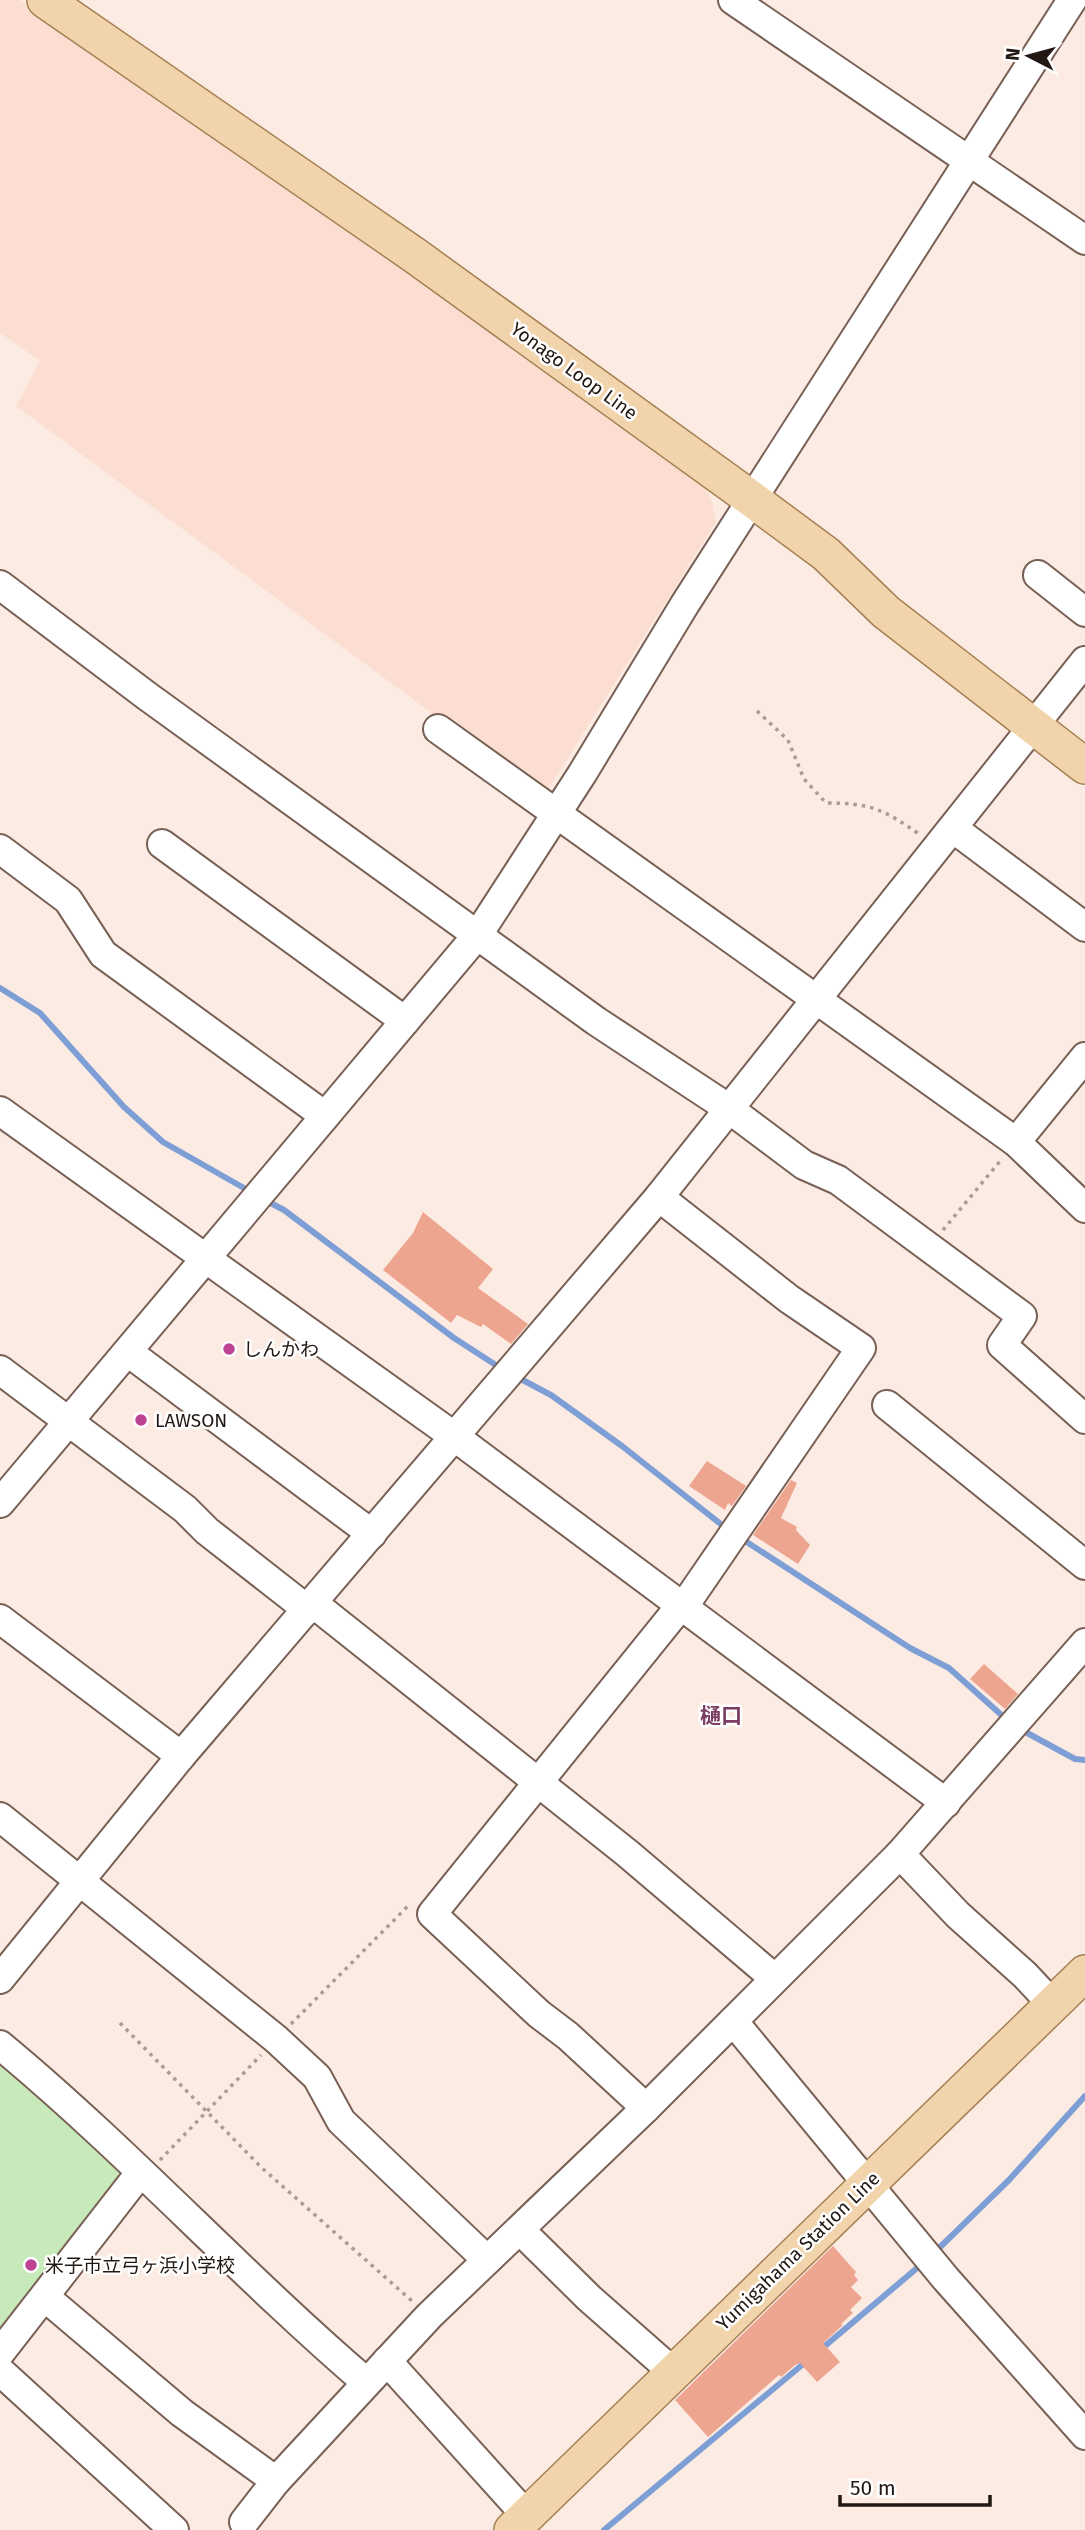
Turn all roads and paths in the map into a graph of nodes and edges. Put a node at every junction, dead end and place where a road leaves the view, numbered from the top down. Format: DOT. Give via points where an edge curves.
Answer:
graph roads {
  1 [pos="45,0"];
  2 [pos="733,0"];
  3 [pos="1072,0"];
  4 [pos="968,162"];
  5 [pos="1085,240"];
  6 [pos="753,500"];
  7 [pos="1038,575"];
  8 [pos="0,585"];
  9 [pos="1085,612"];
  10 [pos="1085,661"];
  11 [pos="757,711"];
  12 [pos="1033,726"];
  13 [pos="438,729"];
  14 [pos="1085,766"];
  15 [pos="556,814"];
  16 [pos="946,838"];
  17 [pos="162,844"];
  18 [pos="0,849"];
  19 [pos="1085,928"];
  20 [pos="479,933"];
  21 [pos="817,997"];
  22 [pos="405,1021"];
  23 [pos="1085,1057"];
  24 [pos="728,1108"];
  25 [pos="0,1111"];
  26 [pos="326,1116"];
  27 [pos="1016,1142"];
  28 [pos="659,1196"];
  29 [pos="1085,1208"];
  30 [pos="928,1247"];
  31 [pos="205,1260"];
  32 [pos="128,1352"];
  33 [pos="0,1370"];
  34 [pos="887,1405"];
  35 [pos="1085,1419"];
  36 [pos="69,1421"];
  37 [pos="455,1437"];
  38 [pos="6,1486"];
  39 [pos="372,1534"];
  40 [pos="1085,1565"];
  41 [pos="683,1605"];
  42 [pos="311,1607"];
  43 [pos="0,1619"];
  44 [pos="1085,1643"];
  45 [pos="181,1756"];
  46 [pos="538,1782"];
  47 [pos="946,1803"];
  48 [pos="0,1817"];
  49 [pos="900,1854"];
  50 [pos="82,1880"];
  51 [pos="1085,1973"];
  52 [pos="774,1978"];
  53 [pos="0,1979"];
  54 [pos="1053,2005"];
  55 [pos="733,2021"];
  56 [pos="120,2023"];
  57 [pos="0,2045"];
  58 [pos="646,2108"];
  59 [pos="140,2173"];
  60 [pos="867,2183"];
  61 [pos="520,2230"];
  62 [pos="487,2259"];
  63 [pos="45,2297"];
  64 [pos="429,2316"];
  65 [pos="0,2353"];
  66 [pos="387,2361"];
  67 [pos="0,2371"];
  68 [pos="673,2372"];
  69 [pos="366,2382"];
  70 [pos="1085,2435"];
  71 [pos="276,2481"];
  72 [pos="244,2522"];
  73 [pos="519,2522"];
  74 [pos="174,2530"];
  1 -- 6 [label="main road, Yonago Loop Line" via="417,257"];
  2 -- 4 [label="street"];
  3 -- 4 [label="street"];
  4 -- 5 [label="street"];
  4 -- 6 [label="street"];
  6 -- 12 [label="main road, Yonago Loop Line" via="826,554 886,612"];
  6 -- 15 [label="street"];
  7 -- 9 [label="street"];
  8 -- 20 [label="street"];
  10 -- 12 [label="street"];
  11 -- 16 [label="path" via="788,740 804,779 826,803 862,803"];
  12 -- 14 [label="main road, Yonago Loop Line"];
  12 -- 16 [label="street"];
  13 -- 15 [label="street"];
  15 -- 20 [label="street"];
  15 -- 21 [label="street"];
  16 -- 19 [label="street"];
  16 -- 21 [label="street"];
  17 -- 22 [label="street"];
  18 -- 26 [label="street" via="68,900 103,954"];
  20 -- 22 [label="street"];
  20 -- 24 [label="street" via="596,1021"];
  21 -- 24 [label="street"];
  21 -- 27 [label="street"];
  22 -- 26 [label="street"];
  23 -- 27 [label="street"];
  24 -- 28 [label="street"];
  24 -- 30 [label="street" via="804,1166 838,1180"];
  25 -- 31 [label="street"];
  26 -- 31 [label="street"];
  27 -- 29 [label="street"];
  27 -- 30 [label="path"];
  28 -- 37 [label="street"];
  28 -- 41 [label="street" via="789,1299 862,1348"];
  30 -- 35 [label="street" via="1022,1316 1002,1345"];
  31 -- 32 [label="street"];
  31 -- 37 [label="street"];
  32 -- 36 [label="street"];
  32 -- 39 [label="street"];
  33 -- 36 [label="street"];
  34 -- 40 [label="street"];
  36 -- 38 [label="street"];
  36 -- 42 [label="street"];
  37 -- 39 [label="street"];
  37 -- 41 [label="street"];
  39 -- 42 [label="street"];
  41 -- 46 [label="street"];
  41 -- 47 [label="street"];
  42 -- 45 [label="street"];
  42 -- 46 [label="street"];
  43 -- 45 [label="street"];
  44 -- 47 [label="street"];
  45 -- 50 [label="street"];
  46 -- 52 [label="street"];
  46 -- 58 [label="street" via="432,1914"];
  47 -- 49 [label="street"];
  48 -- 50 [label="street"];
  49 -- 52 [label="street"];
  49 -- 54 [label="street"];
  50 -- 53 [label="street"];
  50 -- 62 [label="street" via="317,2077 341,2120"];
  51 -- 54 [label="main road, Yumigahama Station Line"];
  52 -- 55 [label="street"];
  54 -- 60 [label="main road, Yumigahama Station Line"];
  55 -- 58 [label="street"];
  55 -- 60 [label="street"];
  56 -- 64 [label="path" via="262,2168"];
  57 -- 59 [label="street" via="59,2094"];
  58 -- 61 [label="street"];
  59 -- 63 [label="street"];
  59 -- 69 [label="street" via="284,2311"];
  60 -- 68 [label="main road, Yumigahama Station Line"];
  60 -- 70 [label="street"];
  61 -- 62 [label="street"];
  61 -- 68 [label="street"];
  62 -- 64 [label="street"];
  63 -- 65 [label="street"];
  63 -- 71 [label="street" via="182,2413"];
  64 -- 66 [label="street"];
  66 -- 69 [label="street"];
  66 -- 73 [label="street"];
  67 -- 74 [label="street"];
  68 -- 73 [label="main road, Yumigahama Station Line"];
  69 -- 71 [label="street"];
  71 -- 72 [label="street"];
}
